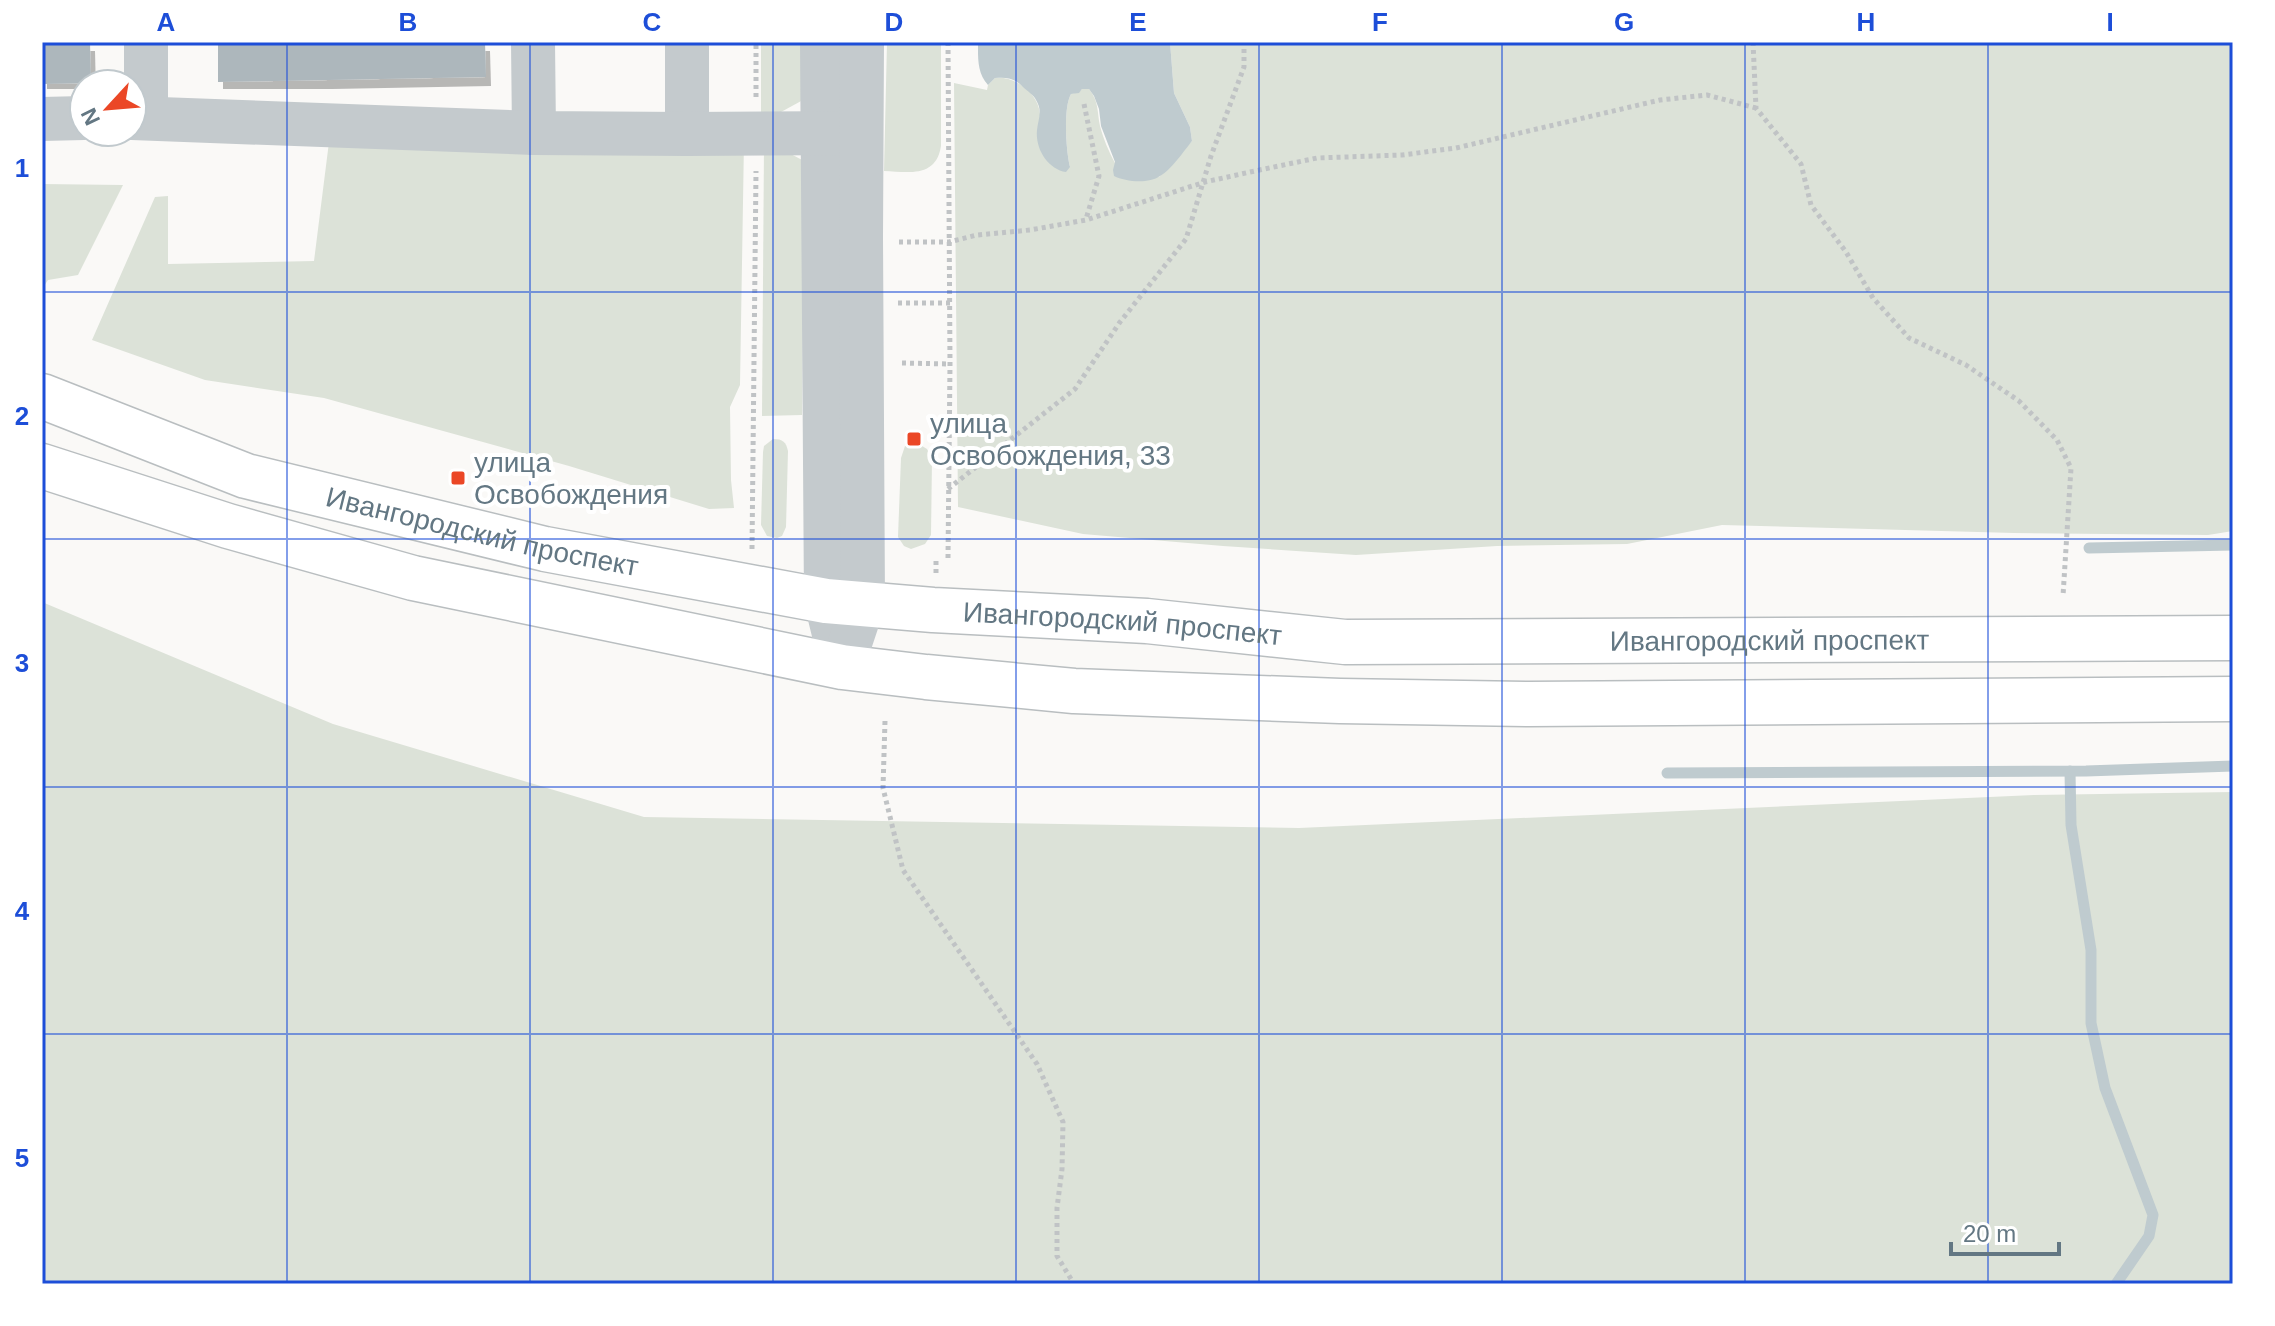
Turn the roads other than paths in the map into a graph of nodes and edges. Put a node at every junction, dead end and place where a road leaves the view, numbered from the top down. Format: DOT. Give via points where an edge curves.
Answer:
graph roads {
  1 [pos="146,42"];
  2 [pos="533,42"];
  3 [pos="687,42"];
  4 [pos="822,42"];
  5 [pos="862,42"];
  6 [pos="144,68"];
  7 [pos="68,118"];
  8 [pos="148,118"];
  9 [pos="42,119"];
  10 [pos="534,133"];
  11 [pos="842,133"];
  12 [pos="687,134"];
  13 [pos="42,396"];
  14 [pos="42,466"];
  15 [pos="844,602"];
  16 [pos="2233,638"];
  17 [pos="842,667"];
  18 [pos="2233,699"];
  1 -- 6 [label="street"];
  2 -- 10 [label="street"];
  3 -- 12 [label="street"];
  4 -- 11 [label="street"];
  5 -- 11 [label="street"];
  7 -- 9 [label="street"];
  8 -- 10 [label="street"];
  10 -- 12 [label="street"];
  11 -- 12 [label="street"];
  11 -- 15 [label="street"];
  13 -- 15 [label="highway, Ивангородский проспект" via="246,476 545,549"];
  14 -- 17 [label="highway, Ивангородский проспект" via="413,578"];
  15 -- 16 [label="highway, Ивангородский проспект" via="1147,621 1345,642"];
  15 -- 17 [label="street"];
  17 -- 18 [label="highway, Ивангородский проспект" via="1074,691 1340,701"];
}
